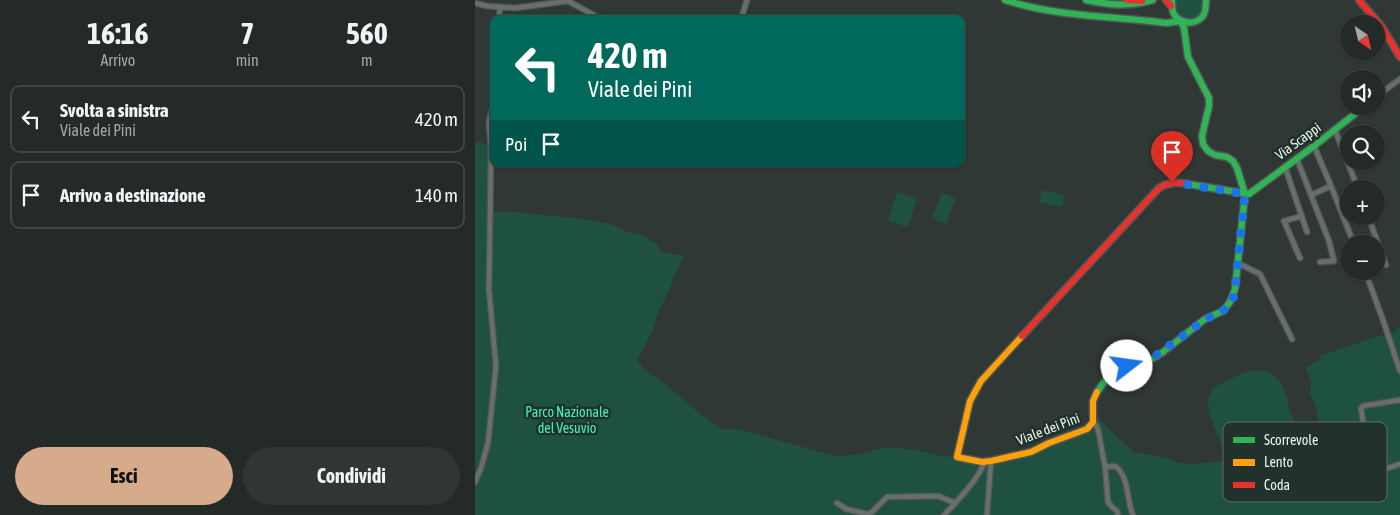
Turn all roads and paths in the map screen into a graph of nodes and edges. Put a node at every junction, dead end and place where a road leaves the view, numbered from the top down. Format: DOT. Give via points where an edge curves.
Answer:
graph roads {
  1 [pos="487,0"];
  2 [pos="747,0"];
  3 [pos="1005,0"];
  4 [pos="1086,0"];
  5 [pos="1127,0"];
  6 [pos="1152,0"];
  7 [pos="1166,0"];
  8 [pos="1359,0"];
  9 [pos="1208,1"];
  10 [pos="475,4"];
  11 [pos="487,6"];
  12 [pos="1172,6"];
  13 [pos="500,7"];
  14 [pos="499,15"];
  15 [pos="594,15"];
  16 [pos="742,15"];
  17 [pos="1181,21"];
  18 [pos="1162,22"];
  19 [pos="1194,22"];
  20 [pos="1185,32"];
  21 [pos="1400,58"];
  22 [pos="1400,79"];
  23 [pos="1385,90"];
  24 [pos="1354,115"];
  25 [pos="490,118"];
  26 [pos="1335,130"];
  27 [pos="490,135"];
  28 [pos="1314,146"];
  29 [pos="1297,159"];
  30 [pos="490,166"];
  31 [pos="1285,167"];
  32 [pos="1354,180"];
  33 [pos="1331,186"];
  34 [pos="1245,194"];
  35 [pos="1311,195"];
  36 [pos="1301,216"];
  37 [pos="1371,225"];
  38 [pos="1307,232"];
  39 [pos="1350,235"];
  40 [pos="1300,258"];
  41 [pos="1320,262"];
  42 [pos="1238,263"];
  43 [pos="1386,265"];
  44 [pos="1368,280"];
  45 [pos="1293,339"];
  46 [pos="1400,371"];
  47 [pos="1400,400"];
  48 [pos="1363,422"];
  49 [pos="1093,423"];
  50 [pos="988,462"];
  51 [pos="1400,464"];
  52 [pos="1105,467"];
  53 [pos="1387,468"];
  54 [pos="475,482"];
  55 [pos="837,503"];
  56 [pos="955,503"];
  57 [pos="946,514"];
  58 [pos="987,515"];
  59 [pos="1118,515"];
  60 [pos="1133,515"];
  1 -- 11 [label="street"];
  2 -- 16 [label="street"];
  3 -- 18 [label="main road" via="1036,10"];
  4 -- 6 [label="main road" via="1125,6 1137,6"];
  5 -- 6 [label="main road"];
  7 -- 12 [label="main road"];
  8 -- 21 [label="main road" via="1378,21"];
  9 -- 19 [label="main road" via="1204,16"];
  10 -- 11 [label="street"];
  11 -- 13 [label="street"];
  12 -- 17 [label="main road"];
  12 -- 18 [label="street" via="1171,16"];
  13 -- 14 [label="street"];
  13 -- 15 [label="street" via="568,1"];
  17 -- 18 [label="main road"];
  17 -- 19 [label="main road"];
  17 -- 20 [label="main road"];
  19 -- 20 [label="street"];
  20 -- 34 [label="main road" via="1188,57 1209,98 1203,144 1215,155 1233,161"];
  22 -- 23 [label="street"];
  24 -- 26 [label="main road, Via Scappi"];
  25 -- 27 [label="street"];
  26 -- 28 [label="main road, Via Scappi"];
  26 -- 32 [label="street"];
  28 -- 29 [label="main road, Via Scappi"];
  28 -- 33 [label="street"];
  29 -- 31 [label="main road, Via Scappi"];
  29 -- 35 [label="street"];
  30 -- 54 [label="street" via="489,290 496,366 488,443"];
  31 -- 34 [label="main road, Via Scappi"];
  31 -- 36 [label="street"];
  33 -- 35 [label="street"];
  33 -- 39 [label="street"];
  34 -- 42 [label="main road, Viale dei Pini"];
  34 -- 50 [label="main road, Viale dei Pini" via="1178,182 1159,188 975,390 957,456"];
  35 -- 41 [label="street" via="1334,261"];
  36 -- 38 [label="street"];
  36 -- 40 [label="street" via="1284,221"];
  37 -- 43 [label="street"];
  42 -- 45 [label="street" via="1260,274"];
  42 -- 49 [label="main road, Viale dei Pini" via="1233,300 1226,309 1206,319 1148,361 1114,373 1093,399"];
  44 -- 46 [label="street"];
  47 -- 48 [label="street" via="1363,406"];
  49 -- 50 [label="main road, Viale dei Pini" via="1087,429 1031,452"];
  49 -- 52 [label="street" via="1099,429"];
  50 -- 56 [label="street"];
  50 -- 58 [label="street"];
  51 -- 53 [label="street"];
  52 -- 59 [label="street" via="1108,502"];
  52 -- 60 [label="street" via="1115,466 1120,470"];
  55 -- 56 [label="street" via="865,514 872,512 887,497 938,496"];
  56 -- 57 [label="street"];
}
